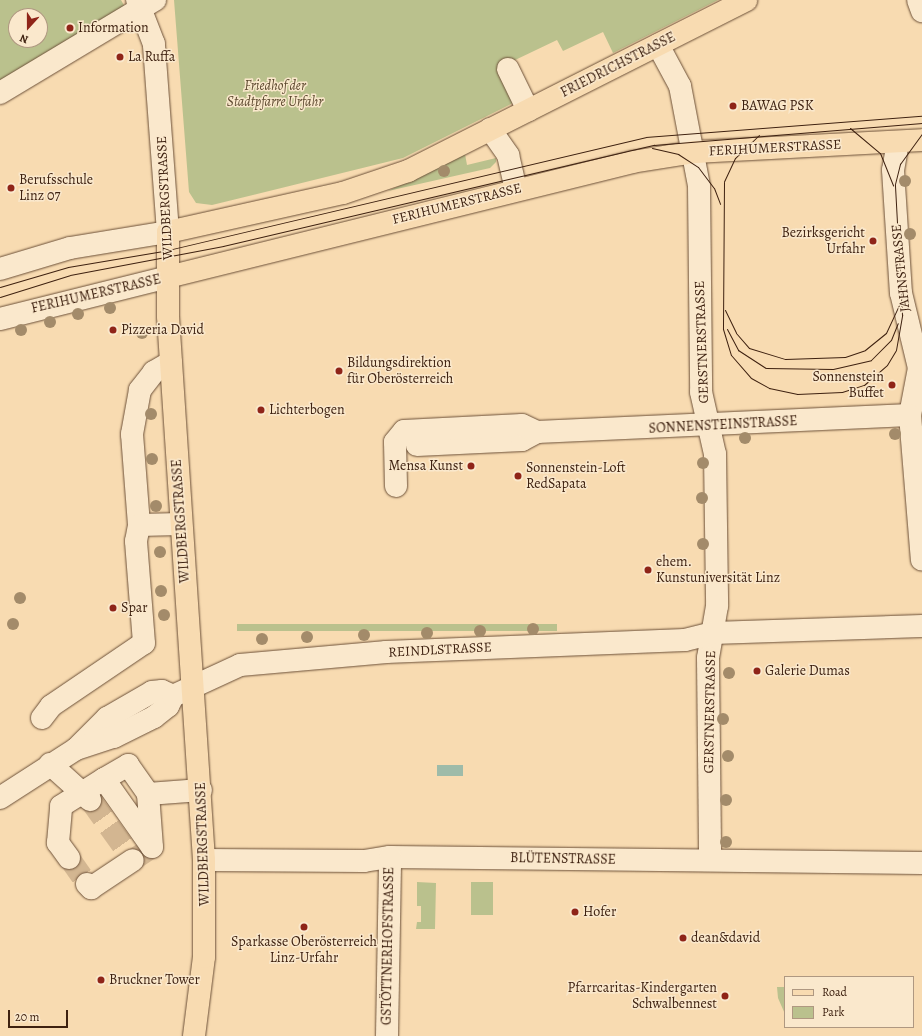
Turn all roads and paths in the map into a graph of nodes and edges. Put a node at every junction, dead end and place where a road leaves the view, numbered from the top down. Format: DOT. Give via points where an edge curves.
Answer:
graph roads {
  1 [pos="746,0"];
  2 [pos="918,0"];
  3 [pos="145,3"];
  4 [pos="922,12"];
  5 [pos="658,45"];
  6 [pos="508,69"];
  7 [pos="0,93"];
  8 [pos="528,110"];
  9 [pos="490,130"];
  10 [pos="922,140"];
  11 [pos="898,142"];
  12 [pos="695,152"];
  13 [pos="516,189"];
  14 [pos="168,232"];
  15 [pos="0,269"];
  16 [pos="168,277"];
  17 [pos="0,319"];
  18 [pos="171,362"];
  19 [pos="910,415"];
  20 [pos="709,426"];
  21 [pos="537,432"];
  22 [pos="417,444"];
  23 [pos="396,486"];
  24 [pos="181,524"];
  25 [pos="139,525"];
  26 [pos="922,560"];
  27 [pos="922,626"];
  28 [pos="713,632"];
  29 [pos="194,685"];
  30 [pos="42,718"];
  31 [pos="50,764"];
  32 [pos="104,779"];
  33 [pos="201,790"];
  34 [pos="148,794"];
  35 [pos="86,796"];
  36 [pos="0,798"];
  37 [pos="64,850"];
  38 [pos="390,857"];
  39 [pos="133,860"];
  40 [pos="204,860"];
  41 [pos="710,860"];
  42 [pos="922,863"];
  43 [pos="89,886"];
  44 [pos="194,1036"];
  45 [pos="387,1036"];
  1 -- 5 [label="main road, FRIEDRICHSTRASSE"];
  2 -- 4 [label="street"];
  3 -- 7 [label="street"];
  3 -- 14 [label="street, WILDBERGSTRASSE" via="154,44"];
  5 -- 8 [label="main road, FRIEDRICHSTRASSE"];
  5 -- 12 [label="street, GERSTNERSTRASSE" via="680,86"];
  6 -- 8 [label="street"];
  8 -- 9 [label="main road, FRIEDRICHSTRASSE"];
  9 -- 13 [label="street" via="508,155"];
  9 -- 14 [label="main road, FRIEDRICHSTRASSE" via="408,171 343,193"];
  10 -- 11 [label="main road, FERIHUMERSTRASSE"];
  11 -- 12 [label="main road, FERIHUMERSTRASSE"];
  11 -- 19 [label="street, JAHNSTRASSE" via="893,170 901,293 919,368"];
  12 -- 13 [label="main road, FERIHUMERSTRASSE" via="632,162"];
  12 -- 20 [label="street, GERSTNERSTRASSE" via="699,186 702,392"];
  13 -- 16 [label="main road, FERIHUMERSTRASSE"];
  14 -- 15 [label="street" via="70,248"];
  14 -- 16 [label="main road, WILDBERGSTRASSE"];
  16 -- 17 [label="street, FERIHUMERSTRASSE"];
  16 -- 18 [label="main road, WILDBERGSTRASSE"];
  18 -- 24 [label="main road, WILDBERGSTRASSE"];
  18 -- 25 [label="street" via="146,379 134,412 132,434"];
  19 -- 20 [label="street, SONNENSTEINSTRASSE"];
  19 -- 26 [label="street, JAHNSTRASSE"];
  20 -- 21 [label="street, SONNENSTEINSTRASSE"];
  20 -- 28 [label="street, GERSTNERSTRASSE" via="715,454 717,606"];
  21 -- 22 [label="street" via="522,440"];
  21 -- 23 [label="street" via="522,425 404,431 395,442"];
  24 -- 25 [label="street"];
  24 -- 29 [label="main road, WILDBERGSTRASSE"];
  25 -- 30 [label="street" via="136,541 144,643 50,706"];
  27 -- 28 [label="street, REINDLSTRASSE"];
  28 -- 29 [label="street, REINDLSTRASSE" via="685,640 267,661 240,665"];
  28 -- 41 [label="street, GERSTNERSTRASSE" via="708,658"];
  29 -- 31 [label="street, REINDLSTRASSE" via="173,696 161,714 114,737 76,749"];
  29 -- 33 [label="main road, WILDBERGSTRASSE"];
  31 -- 35 [label="street"];
  31 -- 36 [label="street, REINDLSTRASSE"];
  32 -- 34 [label="street" via="128,765"];
  32 -- 34 [label="street" via="152,847"];
  32 -- 35 [label="street"];
  33 -- 34 [label="street"];
  33 -- 40 [label="main road, WILDBERGSTRASSE"];
  35 -- 37 [label="street" via="61,806"];
  38 -- 40 [label="street, BLÜTENSTRASSE" via="364,860"];
  38 -- 41 [label="street, BLÜTENSTRASSE"];
  38 -- 45 [label="street, GSTÖTTNERHOFSTRASSE"];
  39 -- 43 [label="street"];
  40 -- 44 [label="main road, WILDBERGSTRASSE" via="204,957"];
  41 -- 42 [label="street, BLÜTENSTRASSE"];
}
